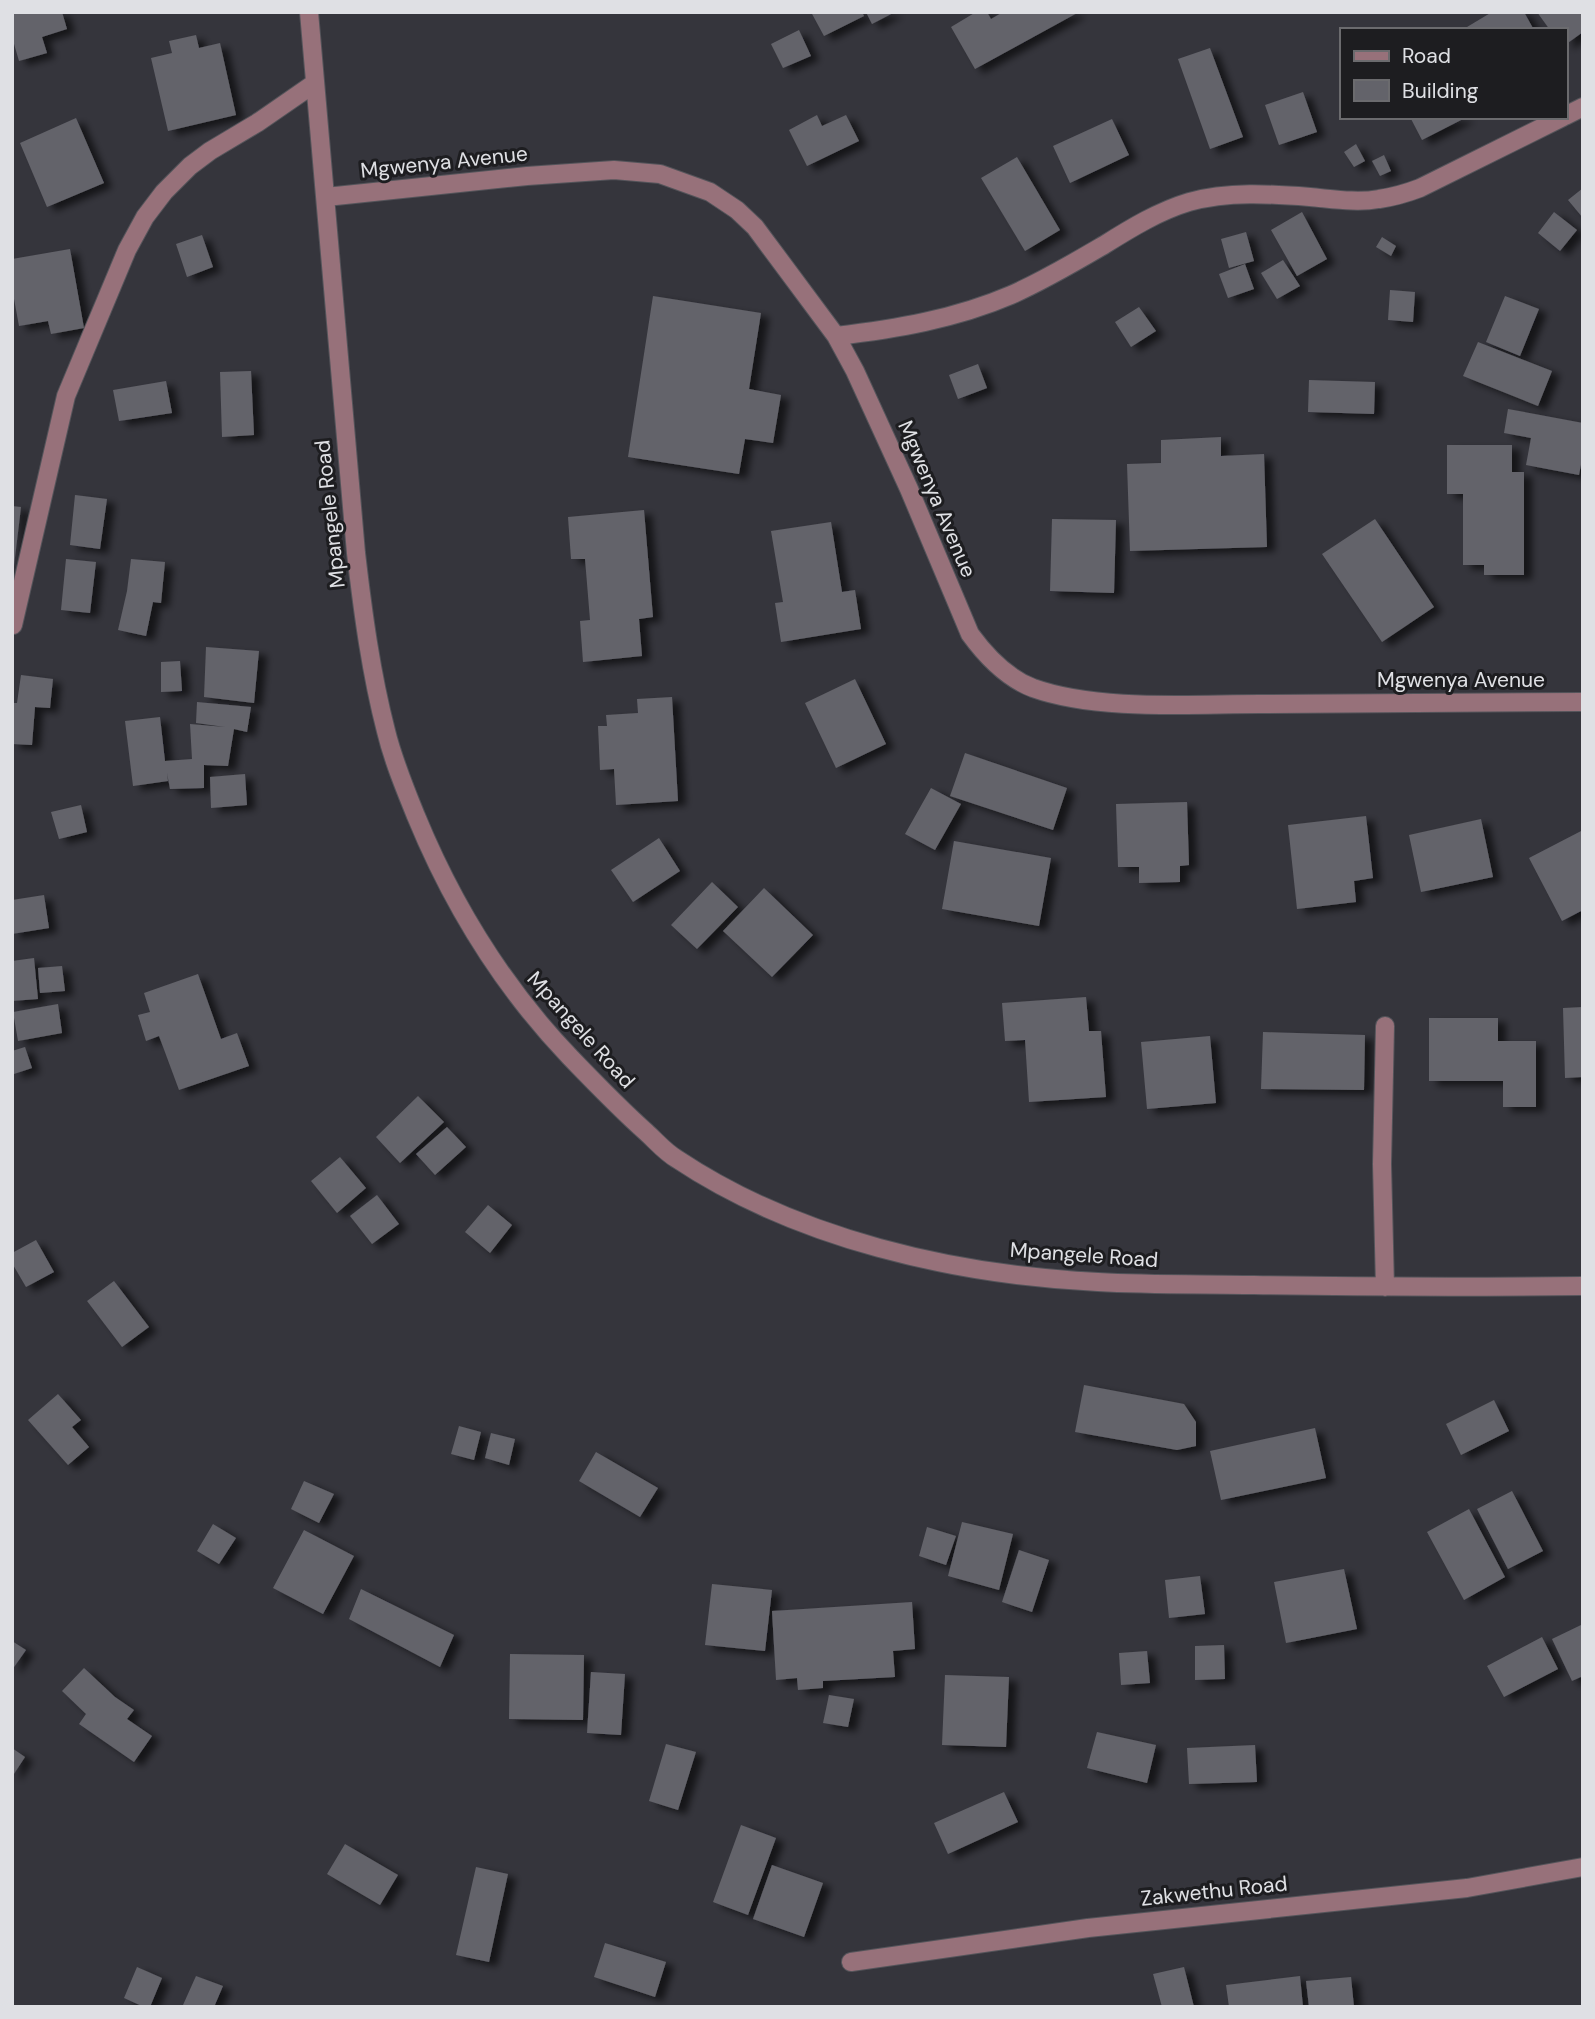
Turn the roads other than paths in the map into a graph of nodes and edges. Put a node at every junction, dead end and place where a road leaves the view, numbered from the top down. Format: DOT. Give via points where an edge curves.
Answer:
graph roads {
  1 [pos="310,12"];
  2 [pos="316,83"];
  3 [pos="1583,107"];
  4 [pos="1567,115"];
  5 [pos="1560,119"];
  6 [pos="326,197"];
  7 [pos="836,336"];
  8 [pos="13,625"];
  9 [pos="1583,702"];
  10 [pos="1385,1026"];
  11 [pos="1583,1286"];
  12 [pos="1385,1287"];
  13 [pos="1583,1867"];
  14 [pos="851,1962"];
  1 -- 2 [label="street, Mpangele Road"];
  2 -- 6 [label="street, Mpangele Road"];
  2 -- 8 [label="street" via="190,166 164,192 139,228 66,396"];
  3 -- 4 [label="street"];
  5 -- 7 [label="street" via="1402,194 1346,201 1221,195 1191,202 1139,224 1010,295 912,326"];
  6 -- 7 [label="street, Mgwenya Avenue" via="614,170 660,174 710,192 737,210 755,227"];
  6 -- 12 [label="street, Mpangele Road" via="356,553 365,629 387,735 432,854 480,944 519,999 588,1076 674,1157 746,1198 815,1226 926,1260 1097,1282"];
  7 -- 9 [label="street, Mgwenya Avenue" via="904,477 970,634 985,654 1031,687 1080,700 1168,704"];
  10 -- 12 [label="street"];
  11 -- 12 [label="street, Mpangele Road"];
  13 -- 14 [label="street, Zakwethu Road" via="1466,1888 1088,1928"];
}
